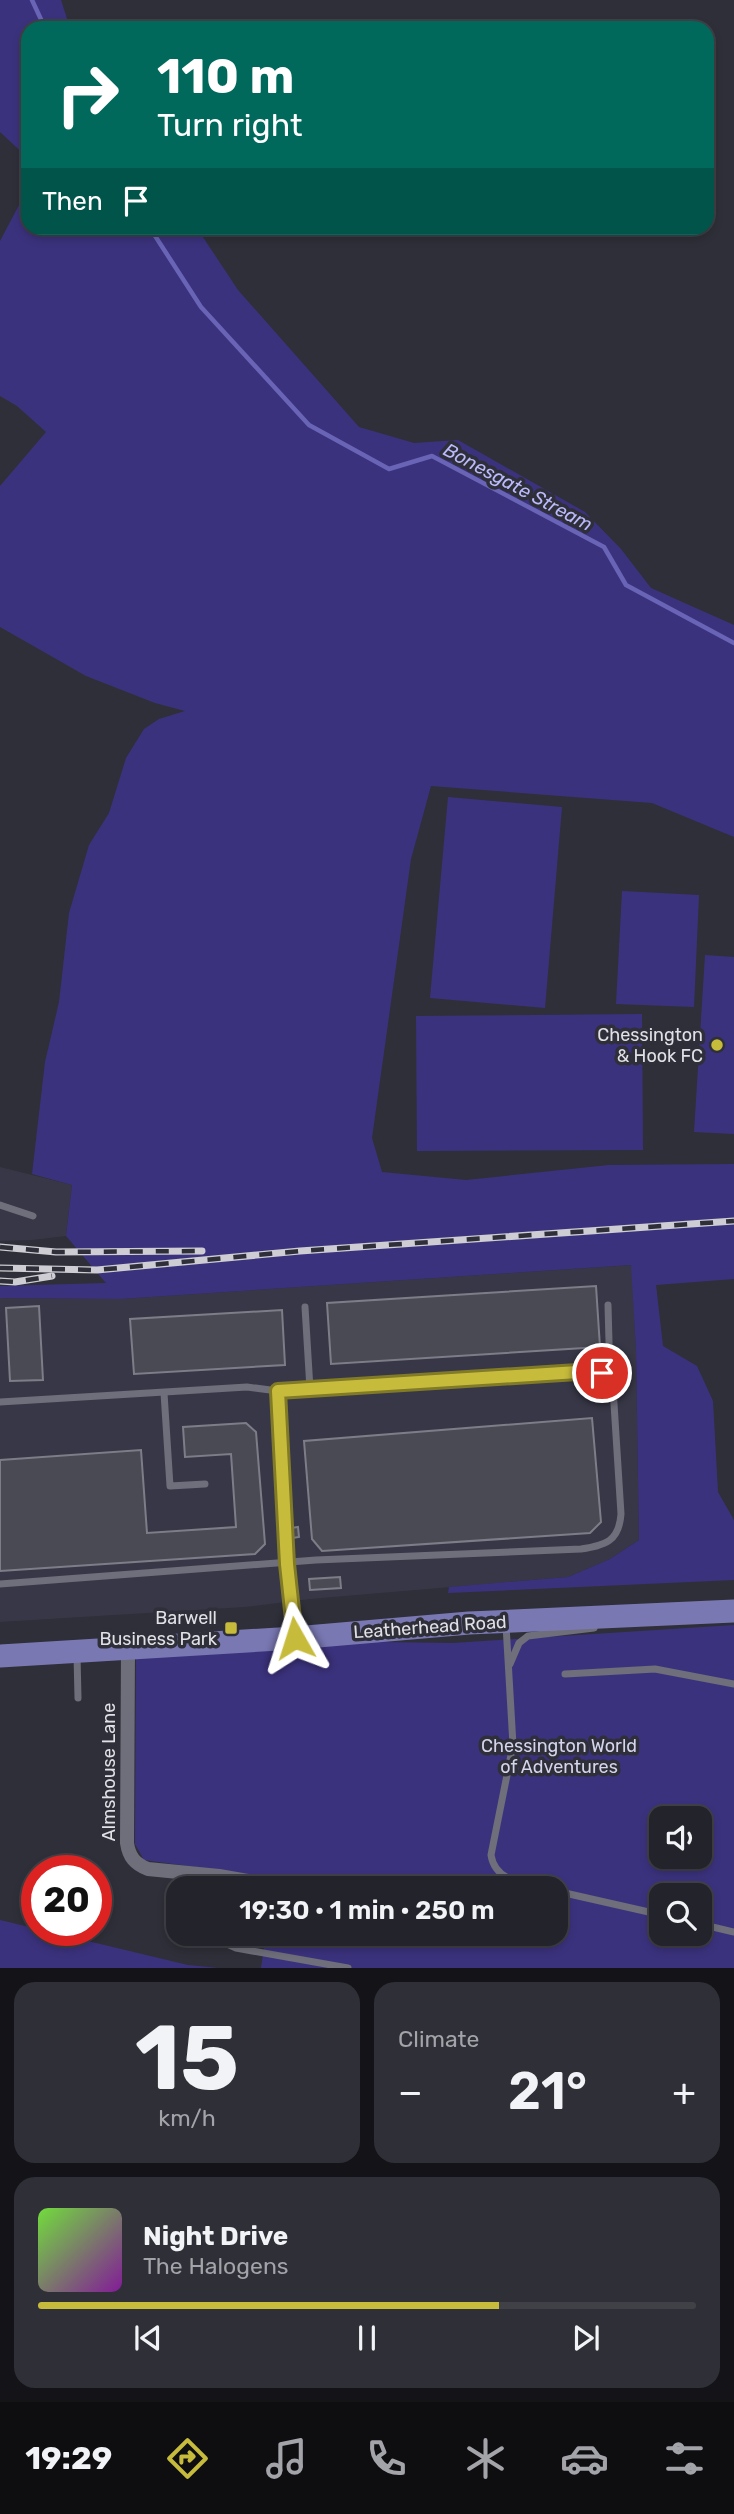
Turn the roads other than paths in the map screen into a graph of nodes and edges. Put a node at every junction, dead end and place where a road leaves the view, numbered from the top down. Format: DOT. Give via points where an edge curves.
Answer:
graph roads {
  1 [pos="0,1205"];
  2 [pos="33,1216"];
  3 [pos="608,1305"];
  4 [pos="305,1307"];
  5 [pos="610,1379"];
  6 [pos="310,1389"];
  7 [pos="278,1391"];
  8 [pos="164,1392"];
  9 [pos="0,1402"];
  10 [pos="205,1484"];
  11 [pos="287,1564"];
  12 [pos="0,1584"];
  13 [pos="734,1611"];
  14 [pos="655,1614"];
  15 [pos="506,1621"];
  16 [pos="611,1627"];
  17 [pos="599,1628"];
  18 [pos="295,1638"];
  19 [pos="128,1648"];
  20 [pos="77,1651"];
  21 [pos="0,1656"];
  22 [pos="508,1668"];
  23 [pos="565,1674"];
  24 [pos="734,1684"];
  25 [pos="78,1698"];
  26 [pos="186,1876"];
  27 [pos="508,1876"];
  28 [pos="568,1894"];
  29 [pos="589,1894"];
  30 [pos="571,1895"];
  31 [pos="649,1910"];
  32 [pos="712,1925"];
  33 [pos="734,1932"];
  34 [pos="232,1946"];
  35 [pos="348,1968"];
  1 -- 2 [label="lane"];
  3 -- 5 [label="lane"];
  4 -- 6 [label="lane"];
  5 -- 6 [label="lane" via="593,1371"];
  5 -- 11 [label="lane" via="621,1514 617,1534 608,1542 581,1549"];
  6 -- 7 [label="lane"];
  7 -- 8 [label="lane" via="247,1387"];
  7 -- 11 [label="lane"];
  8 -- 9 [label="lane"];
  8 -- 10 [label="lane" via="170,1486"];
  11 -- 12 [label="lane"];
  11 -- 18 [label="lane"];
  13 -- 14 [label="highway, Leatherhead Road"];
  14 -- 15 [label="highway, Leatherhead Road"];
  14 -- 16 [label="lane"];
  15 -- 18 [label="highway, Leatherhead Road"];
  15 -- 22 [label="lane"];
  17 -- 22 [label="lane" via="528,1636 519,1643"];
  18 -- 19 [label="highway, Leatherhead Road"];
  19 -- 20 [label="highway, Leatherhead Road"];
  19 -- 26 [label="street, Almshouse Lane" via="128,1851 138,1866"];
  20 -- 21 [label="highway, Leatherhead Road"];
  20 -- 25 [label="lane"];
  22 -- 27 [label="lane" via="513,1745 491,1855 498,1873"];
  23 -- 24 [label="lane" via="655,1669"];
  28 -- 30 [label="lane"];
  29 -- 30 [label="lane"];
  30 -- 31 [label="lane"];
  32 -- 33 [label="lane"];
  34 -- 35 [label="lane"];
}
